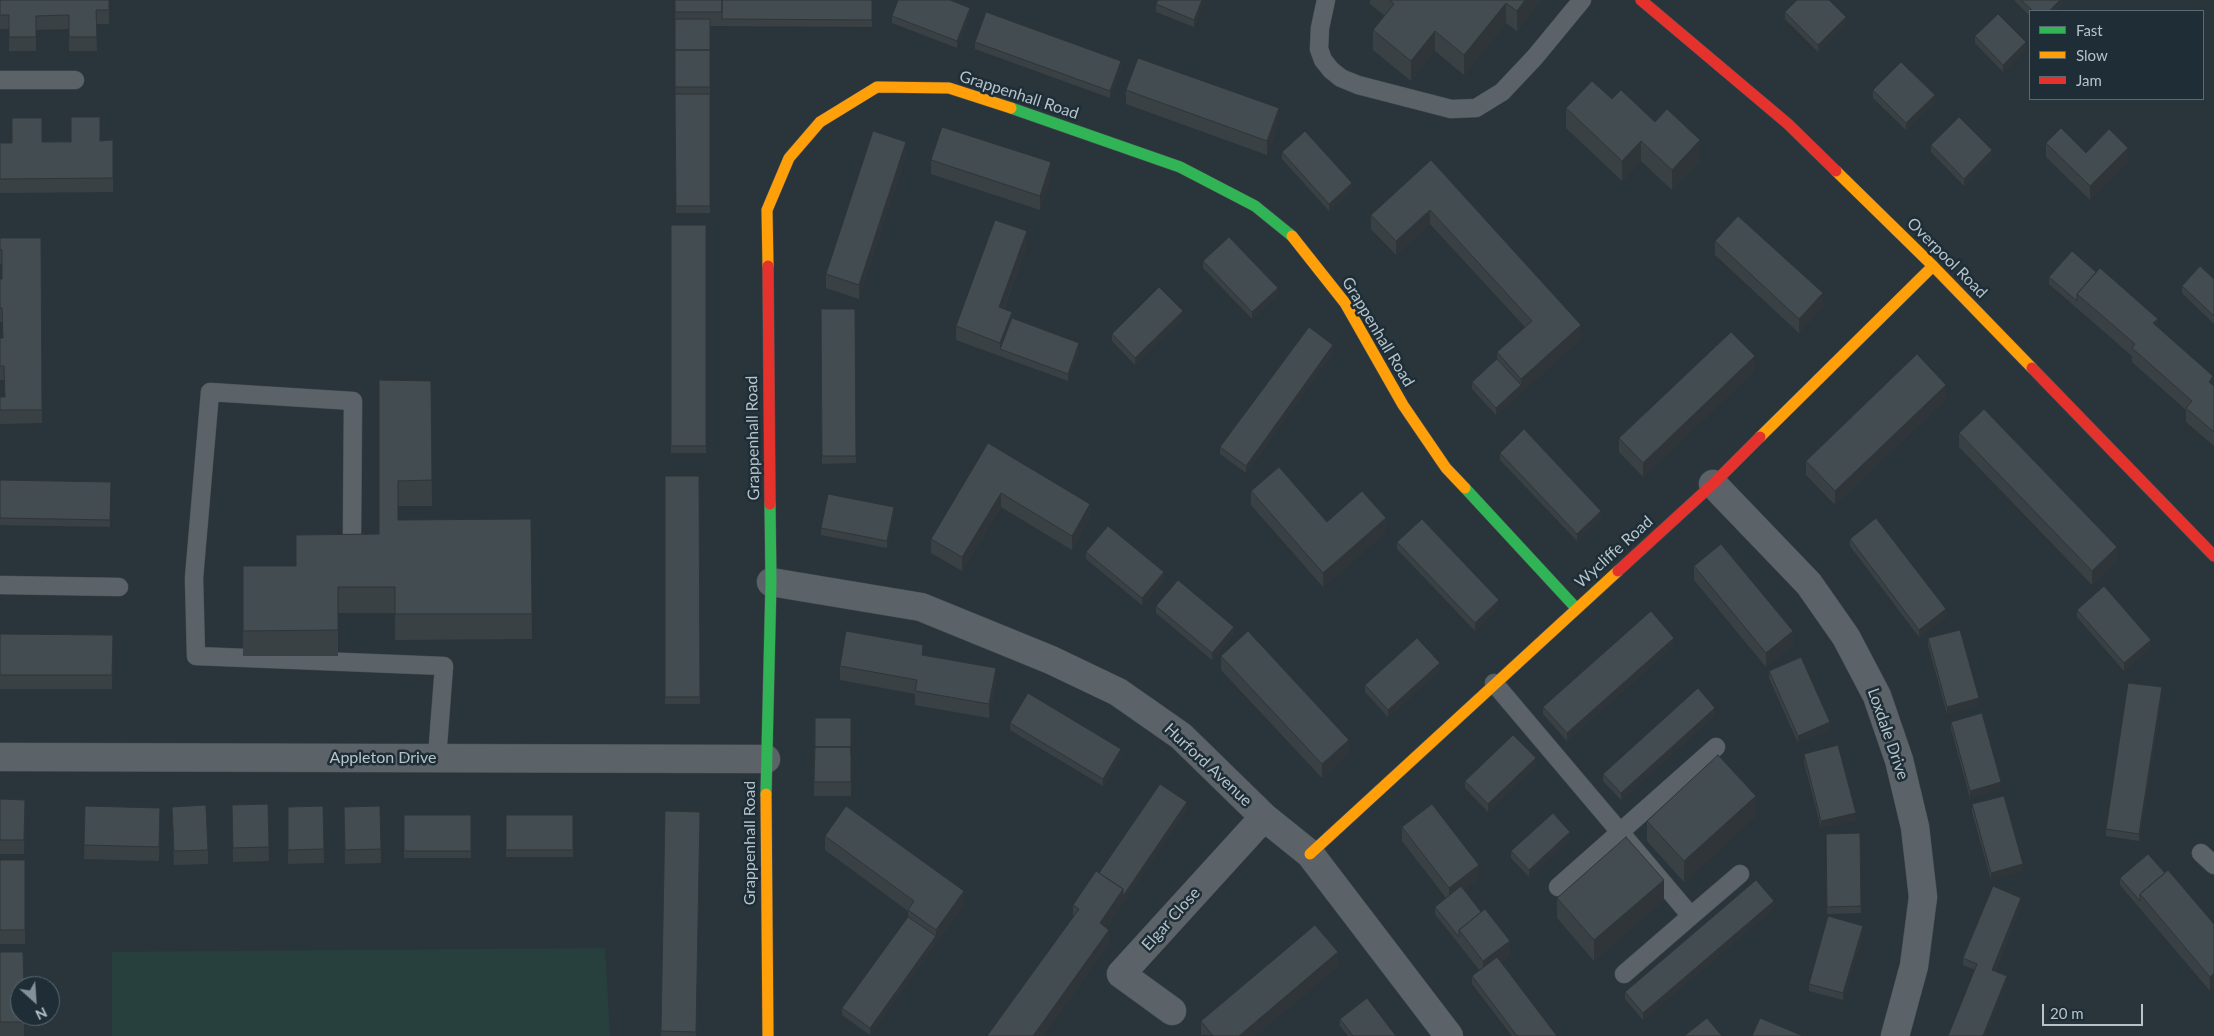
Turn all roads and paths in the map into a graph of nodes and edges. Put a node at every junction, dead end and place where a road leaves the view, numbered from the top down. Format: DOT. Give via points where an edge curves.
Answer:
graph roads {
  1 [pos="1326,0"];
  2 [pos="1582,0"];
  3 [pos="1641,0"];
  4 [pos="0,80"];
  5 [pos="75,80"];
  6 [pos="1933,266"];
  7 [pos="1713,484"];
  8 [pos="352,533"];
  9 [pos="2214,556"];
  10 [pos="771,582"];
  11 [pos="0,585"];
  12 [pos="119,587"];
  13 [pos="1576,608"];
  14 [pos="1494,683"];
  15 [pos="1716,747"];
  16 [pos="0,757"];
  17 [pos="438,758"];
  18 [pos="766,758"];
  19 [pos="1264,817"];
  20 [pos="1620,832"];
  21 [pos="2200,853"];
  22 [pos="1310,854"];
  23 [pos="2214,865"];
  24 [pos="1740,874"];
  25 [pos="1558,887"];
  26 [pos="1691,916"];
  27 [pos="1624,974"];
  28 [pos="1172,1011"];
  29 [pos="768,1036"];
  30 [pos="1449,1036"];
  31 [pos="1895,1036"];
  1 -- 2 [label="lane" via="1319,49 1331,70 1358,84 1451,109 1476,108 1502,92"];
  3 -- 6 [label="street, Overpool Road" via="1788,124"];
  4 -- 5 [label="lane"];
  6 -- 7 [label="street, Wycliffe Road"];
  6 -- 9 [label="street, Overpool Road"];
  7 -- 13 [label="street, Wycliffe Road"];
  7 -- 31 [label="street, Loxdale Drive" via="1809,584 1846,637 1877,696 1899,760 1916,827 1923,896 1914,966"];
  8 -- 17 [label="lane" via="353,401 210,392 194,578 196,656 444,666"];
  10 -- 13 [label="street, Grappenhall Road" via="767,210 789,158 820,122 877,87 949,88 1180,167 1255,206 1297,240 1345,303 1403,405 1446,468"];
  10 -- 18 [label="street, Grappenhall Road"];
  10 -- 19 [label="street, Hurford Avenue" via="921,607 1051,660 1118,692 1181,736"];
  11 -- 12 [label="lane"];
  13 -- 14 [label="street, Wycliffe Road"];
  14 -- 20 [label="lane"];
  14 -- 22 [label="street, Wycliffe Road"];
  15 -- 20 [label="lane"];
  16 -- 17 [label="street, Appleton Drive"];
  17 -- 18 [label="street, Appleton Drive"];
  18 -- 29 [label="street, Grappenhall Road"];
  19 -- 22 [label="street, Hurford Avenue"];
  19 -- 28 [label="street, Elgar Close" via="1121,974"];
  20 -- 25 [label="lane"];
  20 -- 26 [label="lane"];
  21 -- 23 [label="lane"];
  22 -- 30 [label="street, Hurford Avenue"];
  24 -- 26 [label="lane"];
  26 -- 27 [label="lane"];
}
